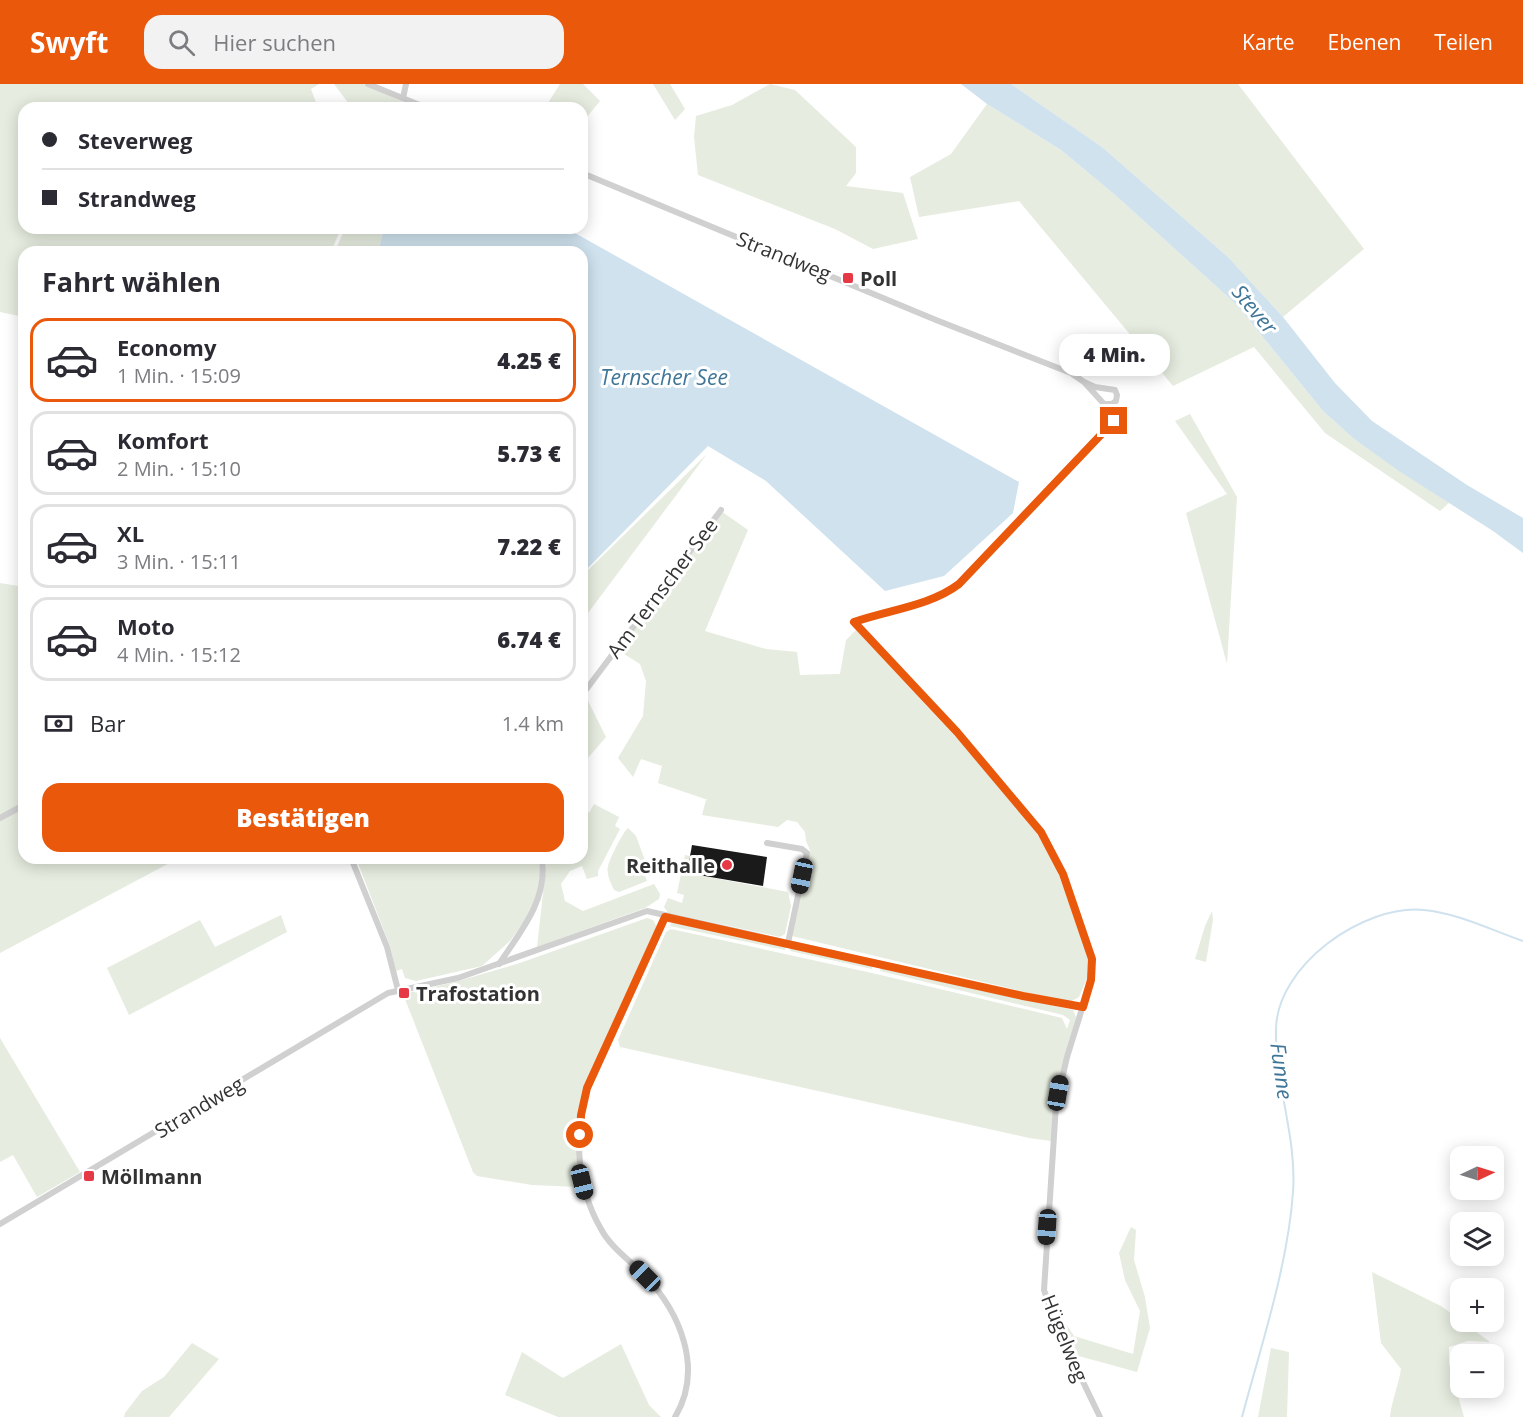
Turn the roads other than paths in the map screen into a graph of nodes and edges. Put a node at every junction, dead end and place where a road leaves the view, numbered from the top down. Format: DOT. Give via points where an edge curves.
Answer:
graph roads {
  1 [pos="368,84"];
  2 [pos="406,84"];
  3 [pos="403,98"];
  4 [pos="413,102"];
  5 [pos="588,175"];
  6 [pos="1084,382"];
  7 [pos="1114,421"];
  8 [pos="721,510"];
  9 [pos="588,687"];
  10 [pos="18,808"];
  11 [pos="0,818"];
  12 [pos="767,843"];
  13 [pos="353,864"];
  14 [pos="543,864"];
  15 [pos="665,917"];
  16 [pos="788,943"];
  17 [pos="499,964"];
  18 [pos="398,990"];
  19 [pos="1083,1007"];
  20 [pos="0,1224"];
  21 [pos="675,1417"];
  22 [pos="1100,1417"];
  1 -- 3 [label="street"];
  2 -- 3 [label="street"];
  3 -- 4 [label="street"];
  5 -- 6 [label="street, Strandweg" via="1071,373"];
  6 -- 6 [label="street, Strandweg" via="1112,389 1117,399 1104,404"];
  7 -- 19 [label="street" via="959,584 931,599 854,622 957,732 1041,832 1063,874 1092,959"];
  8 -- 9 [label="street, Am Ternscher See"];
  10 -- 11 [label="street"];
  12 -- 16 [label="street" via="807,853"];
  13 -- 18 [label="street" via="387,947"];
  14 -- 17 [label="street" via="535,911"];
  15 -- 16 [label="street, Strandweg"];
  15 -- 17 [label="street, Strandweg" via="647,911"];
  15 -- 21 [label="street" via="587,1088 581,1115 580,1155 585,1195 600,1229 657,1290 677,1322 688,1372 684,1399"];
  16 -- 19 [label="street, Strandweg"];
  17 -- 18 [label="street, Strandweg" via="458,978"];
  18 -- 20 [label="street, Strandweg"];
  19 -- 22 [label="street, Hügelweg" via="1056,1105 1044,1290 1057,1328"];
}
